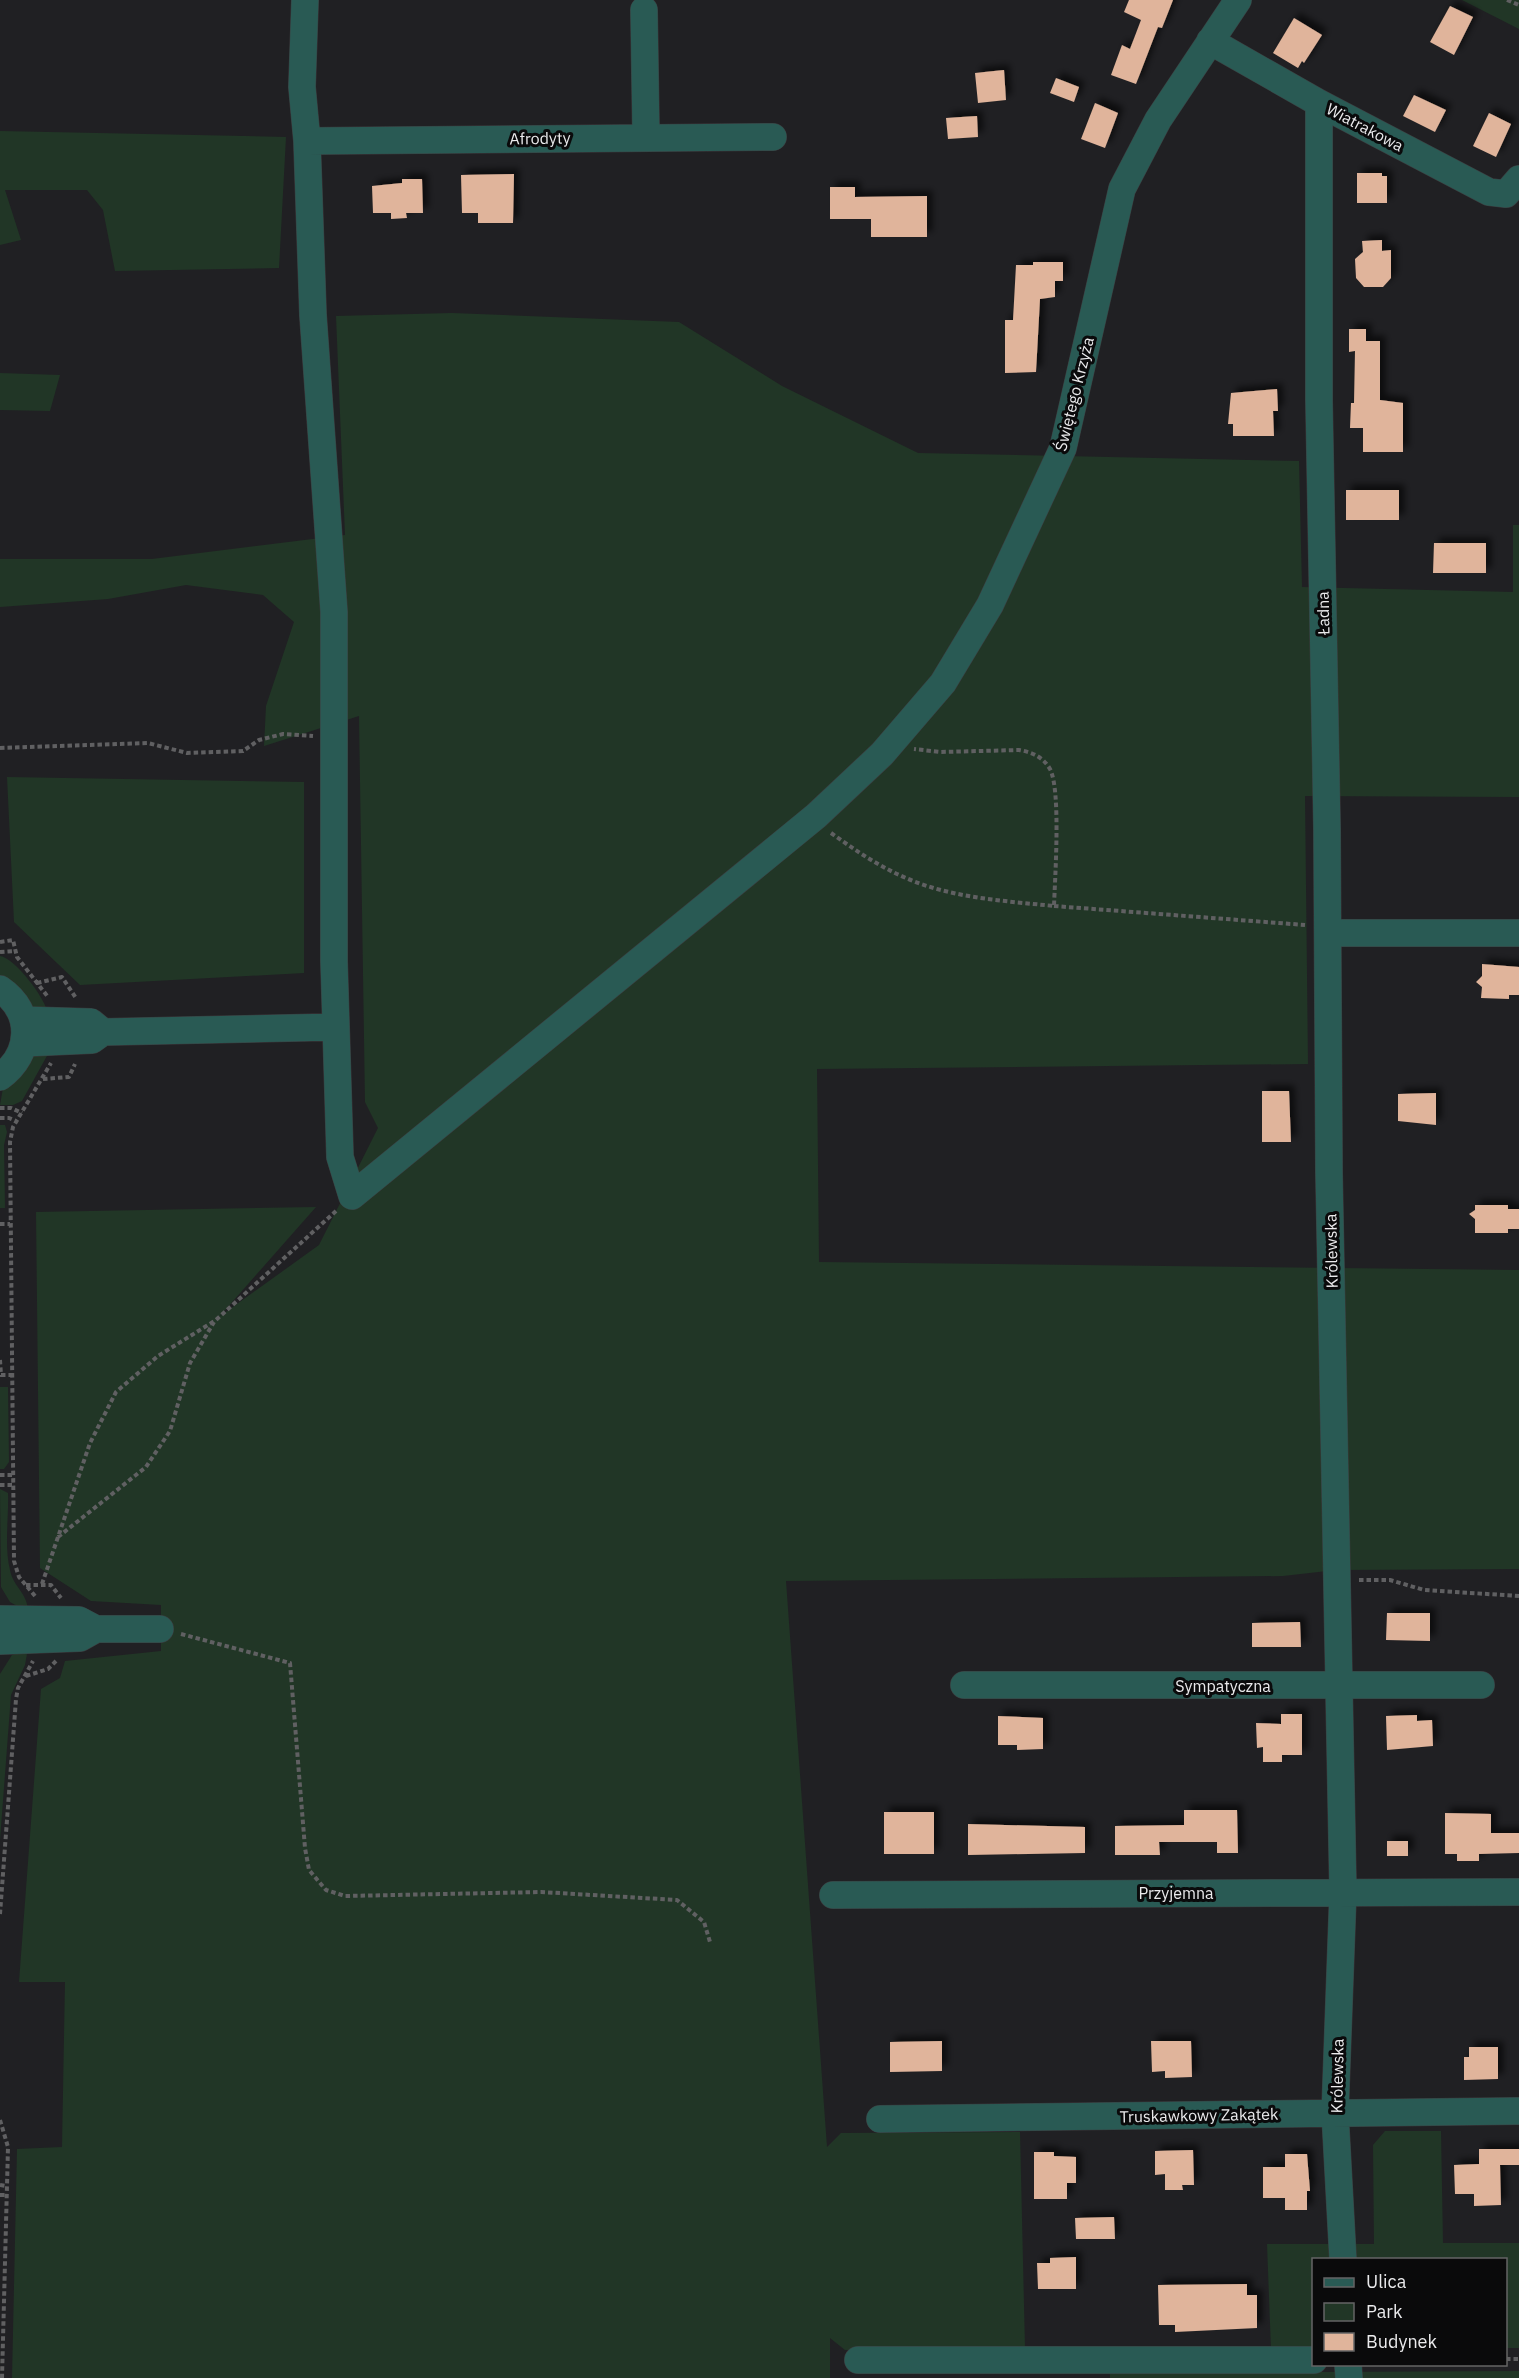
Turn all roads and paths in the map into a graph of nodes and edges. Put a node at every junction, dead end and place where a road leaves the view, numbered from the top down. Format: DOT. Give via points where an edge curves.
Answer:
graph roads {
  1 [pos="305,0"];
  2 [pos="1238,0"];
  3 [pos="1507,0"];
  4 [pos="1519,5"];
  5 [pos="644,10"];
  6 [pos="1210,41"];
  7 [pos="1319,103"];
  8 [pos="646,136"];
  9 [pos="773,137"];
  10 [pos="307,141"];
  11 [pos="1519,179"];
  12 [pos="334,739"];
  13 [pos="894,741"];
  14 [pos="0,748"];
  15 [pos="813,818"];
  16 [pos="1054,906"];
  17 [pos="1328,933"];
  18 [pos="1519,933"];
  19 [pos="0,942"];
  20 [pos="14,951"];
  21 [pos="0,952"];
  22 [pos="37,984"];
  23 [pos="0,989"];
  24 [pos="54,1005"];
  25 [pos="336,1027"];
  26 [pos="25,1032"];
  27 [pos="92,1032"];
  28 [pos="53,1060"];
  29 [pos="0,1077"];
  30 [pos="42,1079"];
  31 [pos="0,1108"];
  32 [pos="22,1113"];
  33 [pos="0,1118"];
  34 [pos="17,1122"];
  35 [pos="352,1196"];
  36 [pos="0,1224"];
  37 [pos="10,1224"];
  38 [pos="216,1320"];
  39 [pos="0,1360"];
  40 [pos="13,1375"];
  41 [pos="0,1475"];
  42 [pos="14,1475"];
  43 [pos="0,1485"];
  44 [pos="14,1485"];
  45 [pos="57,1538"];
  46 [pos="1336,1578"];
  47 [pos="42,1584"];
  48 [pos="1519,1596"];
  49 [pos="37,1599"];
  50 [pos="0,1618"];
  51 [pos="96,1629"];
  52 [pos="160,1629"];
  53 [pos="0,1641"];
  54 [pos="37,1653"];
  55 [pos="964,1685"];
  56 [pos="1481,1685"];
  57 [pos="1337,1686"];
  58 [pos="1343,1892"];
  59 [pos="1519,1892"];
  60 [pos="832,1895"];
  61 [pos="0,1914"];
  62 [pos="710,1942"];
  63 [pos="1519,2111"];
  64 [pos="1335,2113"];
  65 [pos="880,2119"];
  66 [pos="0,2120"];
  67 [pos="0,2185"];
  68 [pos="6,2186"];
  69 [pos="0,2195"];
  70 [pos="6,2195"];
  71 [pos="1343,2258"];
  72 [pos="858,2360"];
  73 [pos="1312,2360"];
  74 [pos="2,2378"];
  1 -- 10 [label="street" via="302,87"];
  2 -- 6 [label="street, Świętego Krzyża"];
  3 -- 4 [label="path"];
  5 -- 8 [label="street"];
  6 -- 7 [label="street, Wiatrakowa"];
  6 -- 13 [label="street, Świętego Krzyża" via="1158,120 1122,189 1063,448 1038,504 990,605 943,683"];
  7 -- 11 [label="street, Wiatrakowa" via="1489,192 1506,194"];
  7 -- 17 [label="street, Ładna" via="1319,400"];
  8 -- 9 [label="street, Afrodyty"];
  8 -- 10 [label="street, Afrodyty"];
  10 -- 12 [label="street" via="313,315 334,612"];
  12 -- 14 [label="path" via="283,734 259,740 243,751 187,753 148,742"];
  12 -- 25 [label="street"];
  13 -- 15 [label="street, Świętego Krzyża"];
  13 -- 16 [label="path" via="920,751 1019,750 1042,759 1055,789"];
  15 -- 16 [label="path" via="875,863 907,879 999,900"];
  15 -- 35 [label="street, Świętego Krzyża"];
  16 -- 17 [label="path" via="1303,925"];
  17 -- 18 [label="street"];
  17 -- 46 [label="street, Królewska"];
  19 -- 20 [label="path" via="13,940"];
  20 -- 21 [label="path"];
  20 -- 22 [label="path"];
  22 -- 24 [label="path"];
  22 -- 27 [label="path" via="62,977"];
  23 -- 26 [label="street" via="18,1006"];
  25 -- 27 [label="street"];
  25 -- 35 [label="street" via="340,1157"];
  26 -- 27 [label="street"];
  26 -- 29 [label="street" via="16,1062"];
  27 -- 30 [label="path" via="69,1077"];
  28 -- 30 [label="path"];
  30 -- 32 [label="path"];
  31 -- 32 [label="path" via="11,1107"];
  32 -- 34 [label="path"];
  33 -- 34 [label="path"];
  34 -- 37 [label="path" via="10,1142"];
  35 -- 38 [label="path"];
  36 -- 37 [label="path"];
  37 -- 40 [label="path"];
  38 -- 45 [label="path" via="190,1363 170,1431 146,1467"];
  38 -- 45 [label="path" via="158,1356 116,1392 90,1443"];
  39 -- 40 [label="path" via="1,1375"];
  40 -- 42 [label="path"];
  41 -- 42 [label="path"];
  42 -- 44 [label="path"];
  43 -- 44 [label="path"];
  44 -- 49 [label="path" via="15,1570"];
  45 -- 47 [label="path"];
  46 -- 48 [label="path" via="1390,1580 1424,1590"];
  46 -- 57 [label="street, Królewska"];
  50 -- 51 [label="street" via="79,1620"];
  51 -- 52 [label="street"];
  51 -- 53 [label="street" via="80,1638"];
  52 -- 62 [label="path" via="290,1663 305,1848 309,1870 326,1890 345,1896 541,1892 677,1899 704,1922"];
  54 -- 61 [label="path" via="16,1699"];
  55 -- 57 [label="street, Sympatyczna"];
  56 -- 57 [label="street, Sympatyczna"];
  57 -- 58 [label="street, Królewska"];
  58 -- 59 [label="street, Przyjemna"];
  58 -- 60 [label="street, Przyjemna"];
  58 -- 64 [label="street, Królewska"];
  63 -- 64 [label="street, Truskawkowy Zakątek"];
  64 -- 65 [label="street, Truskawkowy Zakątek"];
  64 -- 71 [label="street, Królewska"];
  66 -- 68 [label="path" via="8,2147"];
  67 -- 68 [label="path"];
  68 -- 70 [label="path"];
  69 -- 70 [label="path"];
  70 -- 74 [label="path"];
  72 -- 73 [label="street"];
}
